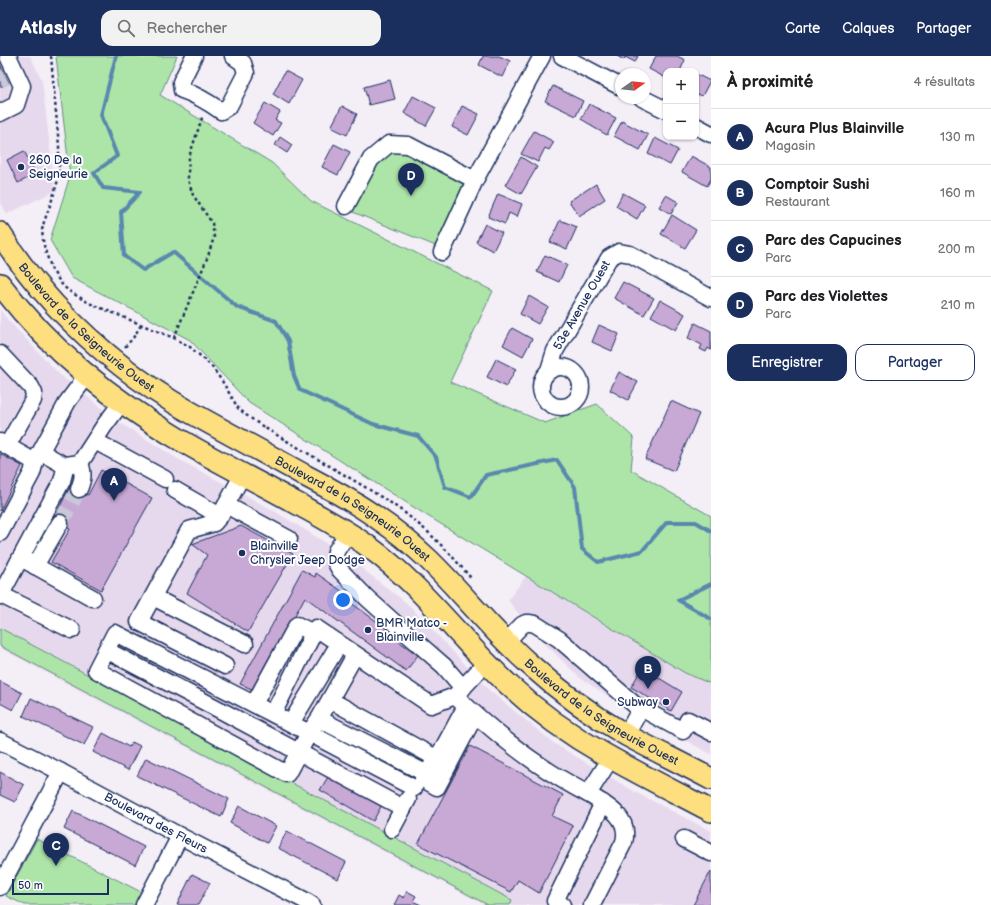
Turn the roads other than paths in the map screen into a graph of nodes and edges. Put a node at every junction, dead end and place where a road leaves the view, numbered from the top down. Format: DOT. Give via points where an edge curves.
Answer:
graph roads {
  1 [pos="8,56"];
  2 [pos="194,56"];
  3 [pos="233,56"];
  4 [pos="542,56"];
  5 [pos="562,56"];
  6 [pos="615,84"];
  7 [pos="651,102"];
  8 [pos="663,108"];
  9 [pos="0,113"];
  10 [pos="699,128"];
  11 [pos="711,134"];
  12 [pos="475,180"];
  13 [pos="346,206"];
  14 [pos="0,233"];
  15 [pos="442,252"];
  16 [pos="0,284"];
  17 [pos="711,298"];
  18 [pos="103,352"];
  19 [pos="0,354"];
  20 [pos="549,370"];
  21 [pos="85,374"];
  22 [pos="122,402"];
  23 [pos="95,441"];
  24 [pos="4,444"];
  25 [pos="257,449"];
  26 [pos="38,457"];
  27 [pos="73,464"];
  28 [pos="243,474"];
  29 [pos="79,489"];
  30 [pos="223,510"];
  31 [pos="60,523"];
  32 [pos="0,533"];
  33 [pos="348,533"];
  34 [pos="289,539"];
  35 [pos="20,558"];
  36 [pos="36,566"];
  37 [pos="0,596"];
  38 [pos="153,597"];
  39 [pos="93,598"];
  40 [pos="72,630"];
  41 [pos="313,633"];
  42 [pos="506,642"];
  43 [pos="245,644"];
  44 [pos="339,644"];
  45 [pos="106,650"];
  46 [pos="355,655"];
  47 [pos="486,663"];
  48 [pos="225,666"];
  49 [pos="232,693"];
  50 [pos="330,700"];
  51 [pos="465,701"];
  52 [pos="254,704"];
  53 [pos="641,708"];
  54 [pos="222,711"];
  55 [pos="273,714"];
  56 [pos="319,719"];
  57 [pos="291,723"];
  58 [pos="212,732"];
  59 [pos="711,732"];
  60 [pos="308,733"];
  61 [pos="626,735"];
  62 [pos="0,741"];
  63 [pos="298,752"];
  64 [pos="436,758"];
  65 [pos="611,758"];
  66 [pos="61,772"];
  67 [pos="711,779"];
  68 [pos="421,780"];
  69 [pos="588,794"];
  70 [pos="603,803"];
  71 [pos="403,808"];
  72 [pos="711,811"];
  73 [pos="392,829"];
  74 [pos="180,836"];
  75 [pos="684,839"];
  76 [pos="711,852"];
  77 [pos="0,887"];
  78 [pos="306,903"];
  79 [pos="144,905"];
  80 [pos="562,905"];
  81 [pos="592,905"];
  1 -- 9 [label="street" via="11,75 22,86 16,105"];
  2 -- 3 [label="street" via="181,82 182,90 221,111 229,106 246,73 243,63"];
  4 -- 12 [label="street"];
  5 -- 6 [label="street"];
  7 -- 8 [label="street"];
  10 -- 11 [label="street"];
  12 -- 13 [label="street" via="408,145 389,144 371,159"];
  12 -- 15 [label="street"];
  14 -- 18 [label="main road, Boulevard de la Seigneurie Ouest" via="36,284"];
  16 -- 21 [label="main road, Boulevard de la Seigneurie Ouest" via="41,332"];
  17 -- 20 [label="street, 53e Avenue Ouest" via="630,254 619,252 609,258 601,271 555,351"];
  18 -- 21 [label="main road"];
  18 -- 25 [label="main road, Boulevard de la Seigneurie Ouest" via="174,403"];
  19 -- 24 [label="street" via="34,393 33,400"];
  21 -- 22 [label="main road, Boulevard de la Seigneurie Ouest"];
  21 -- 26 [label="street"];
  22 -- 23 [label="street"];
  22 -- 28 [label="main road, Boulevard de la Seigneurie Ouest" via="183,442"];
  23 -- 27 [label="street"];
  23 -- 30 [label="street" via="170,485"];
  24 -- 26 [label="street"];
  25 -- 28 [label="main road"];
  25 -- 42 [label="main road, Boulevard de la Seigneurie Ouest" via="351,501 392,528 430,561"];
  26 -- 27 [label="street" via="62,464"];
  26 -- 32 [label="street"];
  27 -- 29 [label="street" via="83,471"];
  27 -- 35 [label="street"];
  28 -- 30 [label="street"];
  28 -- 33 [label="main road, Boulevard de la Seigneurie Ouest"];
  30 -- 34 [label="street"];
  30 -- 38 [label="street" via="214,523 189,530"];
  31 -- 36 [label="street"];
  33 -- 47 [label="main road, Boulevard de la Seigneurie Ouest" via="404,575"];
  33 -- 51 [label="street" via="336,551 336,563 340,570 367,598 444,666"];
  35 -- 36 [label="street"];
  35 -- 37 [label="street"];
  36 -- 39 [label="street"];
  37 -- 40 [label="street"];
  38 -- 43 [label="street"];
  38 -- 48 [label="street" via="139,622"];
  41 -- 44 [label="street" via="316,628"];
  41 -- 52 [label="street" via="297,625"];
  41 -- 55 [label="street"];
  42 -- 47 [label="main road"];
  42 -- 53 [label="street" via="522,625 535,624 559,639"];
  42 -- 61 [label="main road, Boulevard de la Seigneurie Ouest" via="569,698"];
  44 -- 46 [label="street"];
  44 -- 57 [label="street"];
  45 -- 49 [label="street" via="115,633"];
  45 -- 54 [label="street"];
  45 -- 58 [label="street" via="96,670"];
  46 -- 50 [label="street"];
  46 -- 51 [label="street" via="431,705"];
  47 -- 51 [label="street"];
  47 -- 65 [label="main road, Boulevard de la Seigneurie Ouest" via="541,712"];
  49 -- 52 [label="street"];
  49 -- 54 [label="street"];
  50 -- 56 [label="street"];
  50 -- 64 [label="street"];
  51 -- 64 [label="street"];
  51 -- 68 [label="street" via="436,787"];
  51 -- 69 [label="street" via="522,752"];
  52 -- 55 [label="street"];
  53 -- 59 [label="street" via="683,731 688,720"];
  53 -- 61 [label="street"];
  54 -- 58 [label="street"];
  54 -- 63 [label="street"];
  55 -- 57 [label="street"];
  56 -- 60 [label="street"];
  56 -- 68 [label="street"];
  57 -- 60 [label="street"];
  58 -- 63 [label="street" via="288,774"];
  60 -- 63 [label="street"];
  60 -- 68 [label="street"];
  61 -- 67 [label="main road, Boulevard de la Seigneurie Ouest"];
  62 -- 66 [label="street, Boulevard des Fleurs"];
  63 -- 71 [label="street"];
  64 -- 68 [label="street"];
  65 -- 69 [label="street"];
  65 -- 72 [label="main road, Boulevard de la Seigneurie Ouest"];
  66 -- 74 [label="street, Boulevard des Fleurs"];
  66 -- 77 [label="street"];
  68 -- 71 [label="street"];
  69 -- 70 [label="street"];
  70 -- 80 [label="street" via="555,901"];
  70 -- 81 [label="street" via="620,817 625,838"];
  71 -- 73 [label="street"];
  74 -- 78 [label="street, Boulevard des Fleurs"];
  74 -- 79 [label="street"];
  75 -- 76 [label="street"];
}
